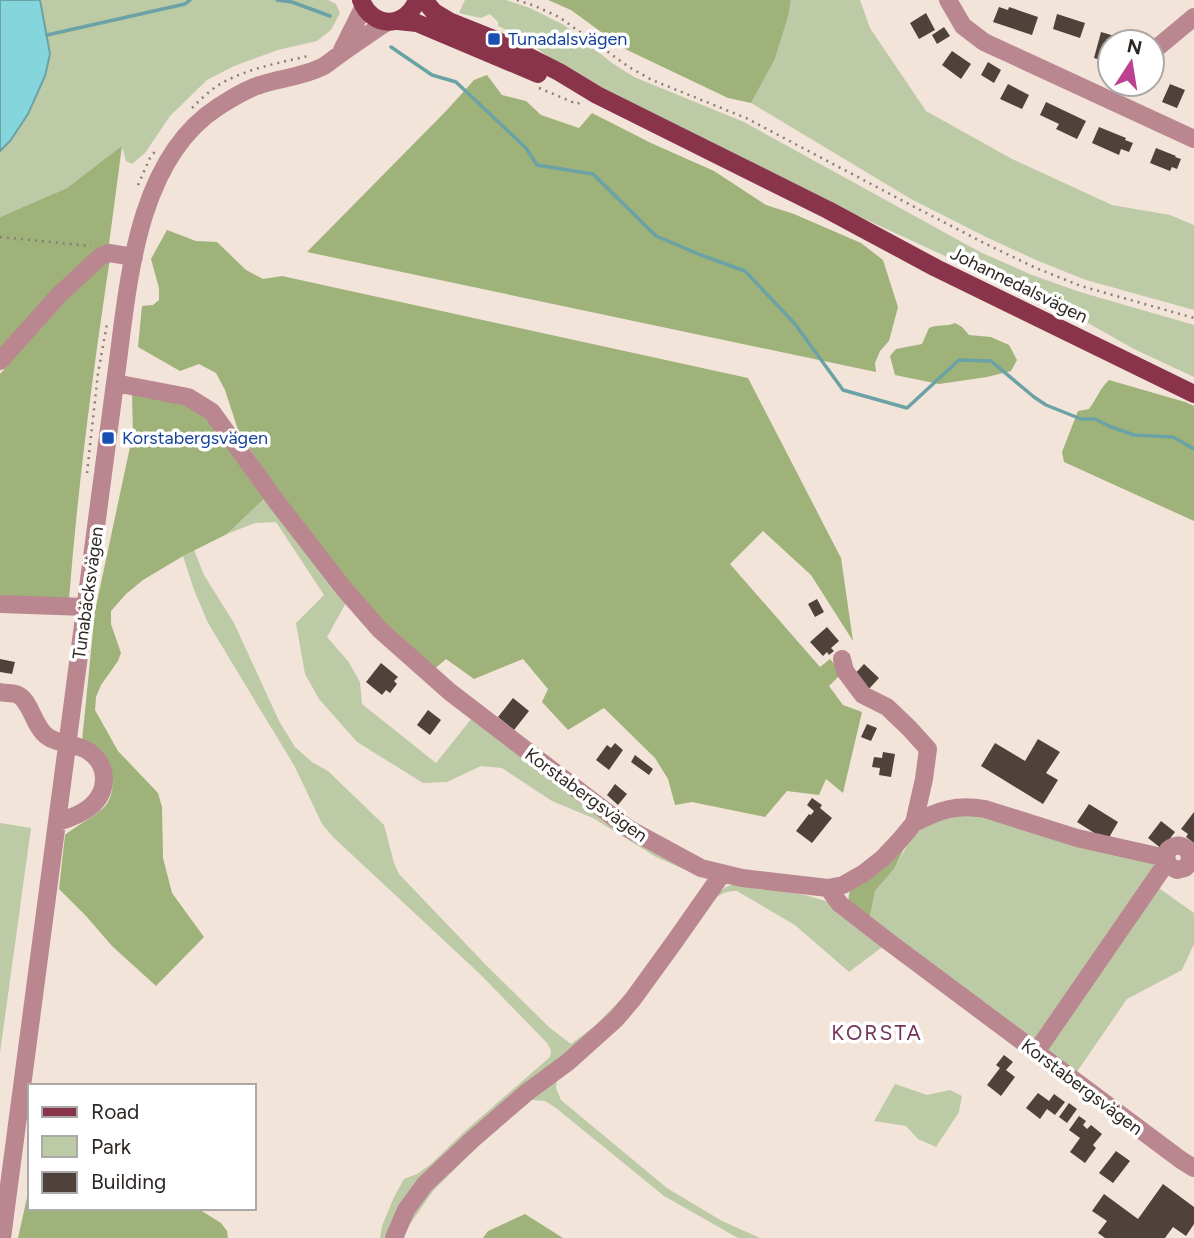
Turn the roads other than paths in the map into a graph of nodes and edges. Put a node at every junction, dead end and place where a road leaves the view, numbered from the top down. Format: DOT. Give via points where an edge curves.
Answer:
graph roads {
  1 [pos="417,0"];
  2 [pos="424,0"];
  3 [pos="948,0"];
  4 [pos="362,3"];
  5 [pos="1194,17"];
  6 [pos="393,21"];
  7 [pos="1166,40"];
  8 [pos="340,54"];
  9 [pos="1096,85"];
  10 [pos="597,95"];
  11 [pos="1122,98"];
  12 [pos="1194,139"];
  13 [pos="828,210"];
  14 [pos="134,257"];
  15 [pos="0,361"];
  16 [pos="115,383"];
  17 [pos="1194,385"];
  18 [pos="1194,394"];
  19 [pos="0,604"];
  20 [pos="86,607"];
  21 [pos="842,659"];
  22 [pos="0,692"];
  23 [pos="68,746"];
  24 [pos="58,822"];
  25 [pos="914,823"];
  26 [pos="722,874"];
  27 [pos="828,888"];
  28 [pos="1035,1052"];
  29 [pos="1194,1168"];
  30 [pos="2,1238"];
  31 [pos="394,1238"];
  1 -- 6 [label="main road" via="408,15"];
  2 -- 10 [label="main road, Johannedalsvägen" via="449,21 504,44"];
  3 -- 9 [label="street" via="963,26 984,42"];
  4 -- 6 [label="main road" via="370,15"];
  4 -- 8 [label="street"];
  5 -- 7 [label="street"];
  6 -- 8 [label="street, Tunabäcksvägen"];
  6 -- 10 [label="main road, Johannedalsvägen" via="416,23"];
  8 -- 14 [label="street, Tunabäcksvägen" via="312,72 257,86 216,108 191,129 156,182"];
  10 -- 13 [label="main road, Johannedalsvägen"];
  11 -- 12 [label="street"];
  13 -- 17 [label="main road, Johannedalsvägen"];
  13 -- 18 [label="main road, Johannedalsvägen"];
  14 -- 15 [label="street" via="101,256"];
  14 -- 16 [label="street, Tunabäcksvägen"];
  16 -- 20 [label="street, Tunabäcksvägen"];
  16 -- 26 [label="street, Korstabergsvägen" via="188,397 212,412 275,501 380,630 450,692 629,829 682,859"];
  19 -- 20 [label="street"];
  20 -- 23 [label="street, Tunabäcksvägen"];
  21 -- 25 [label="street" via="863,695 887,707 928,750"];
  22 -- 23 [label="street" via="24,699 46,736"];
  23 -- 24 [label="street, Tunabäcksvägen"];
  23 -- 24 [label="street" via="97,757 104,783 92,806"];
  24 -- 30 [label="street, Tunabäcksvägen"];
  25 -- 27 [label="street" via="864,873"];
  25 -- 28 [label="street" via="946,809 985,809 1166,860"];
  26 -- 27 [label="street, Korstabergsvägen"];
  26 -- 31 [label="street" via="616,1019 425,1184"];
  27 -- 28 [label="street, Korstabergsvägen" via="841,904"];
  28 -- 29 [label="street, Korstabergsvägen"];
}
